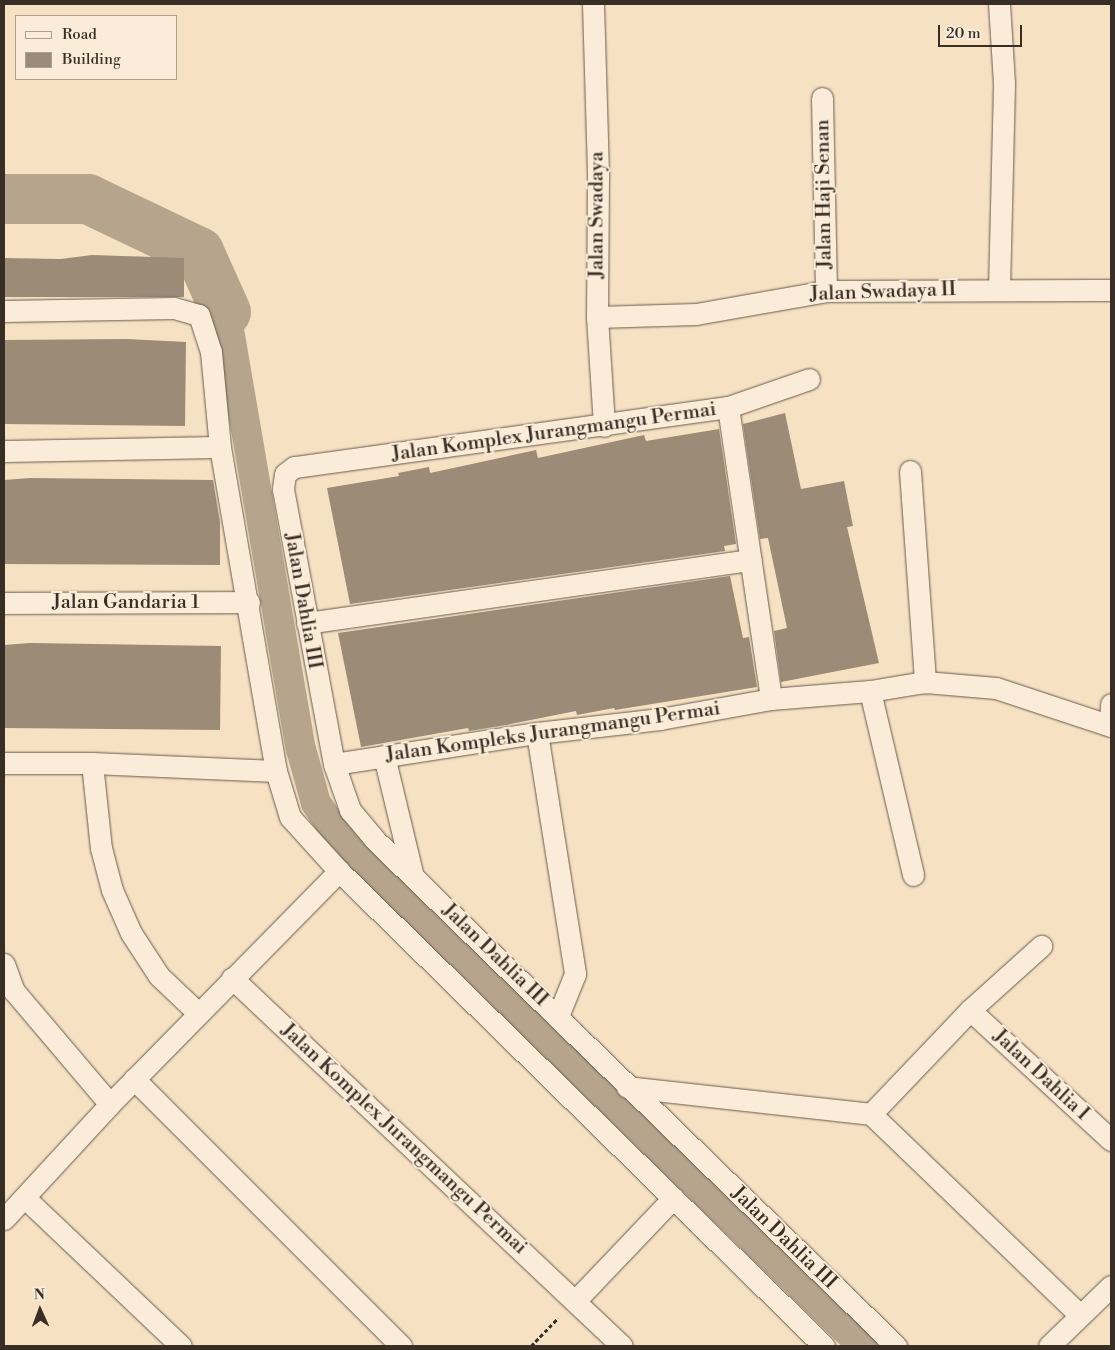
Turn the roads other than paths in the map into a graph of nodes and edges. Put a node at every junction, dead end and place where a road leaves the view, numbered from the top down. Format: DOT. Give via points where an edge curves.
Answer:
graph roads {
  1 [pos="593,4"];
  2 [pos="999,4"];
  3 [pos="822,98"];
  4 [pos="998,288"];
  5 [pos="1111,290"];
  6 [pos="826,291"];
  7 [pos="4,310"];
  8 [pos="597,317"];
  9 [pos="809,379"];
  10 [pos="728,407"];
  11 [pos="604,426"];
  12 [pos="220,447"];
  13 [pos="4,452"];
  14 [pos="294,468"];
  15 [pos="910,471"];
  16 [pos="751,560"];
  17 [pos="249,602"];
  18 [pos="4,603"];
  19 [pos="307,623"];
  20 [pos="925,682"];
  21 [pos="870,690"];
  22 [pos="771,699"];
  23 [pos="1111,704"];
  24 [pos="1110,726"];
  25 [pos="537,733"];
  26 [pos="384,756"];
  27 [pos="4,763"];
  28 [pos="92,763"];
  29 [pos="334,764"];
  30 [pos="276,771"];
  31 [pos="339,871"];
  32 [pos="913,876"];
  33 [pos="413,877"];
  34 [pos="1041,946"];
  35 [pos="4,964"];
  36 [pos="232,978"];
  37 [pos="9,997"];
  38 [pos="970,1010"];
  39 [pos="198,1013"];
  40 [pos="558,1016"];
  41 [pos="134,1079"];
  42 [pos="627,1087"];
  43 [pos="110,1104"];
  44 [pos="872,1114"];
  45 [pos="1111,1140"];
  46 [pos="25,1198"];
  47 [pos="674,1198"];
  48 [pos="4,1219"];
  49 [pos="1111,1286"];
  50 [pos="576,1300"];
  51 [pos="1080,1315"];
  52 [pos="181,1346"];
  53 [pos="401,1346"];
  54 [pos="622,1346"];
  55 [pos="824,1346"];
  56 [pos="896,1346"];
  57 [pos="1049,1346"];
  1 -- 8 [label="street, Jalan Swadaya" via="598,176"];
  2 -- 4 [label="street" via="1004,83"];
  3 -- 6 [label="street, Jalan Haji Senan"];
  4 -- 5 [label="street, Jalan Swadaya II"];
  4 -- 6 [label="street, Jalan Swadaya II"];
  6 -- 8 [label="street, Jalan Swadaya II" via="696,314"];
  7 -- 12 [label="street" via="174,308 190,311 203,322 211,352"];
  8 -- 11 [label="street, Jalan Swadaya"];
  9 -- 10 [label="street, Jalan Komplex Jurangmangu Permai"];
  10 -- 11 [label="street, Jalan Komplex Jurangmangu Permai"];
  10 -- 16 [label="street"];
  11 -- 14 [label="street, Jalan Komplex Jurangmangu Permai"];
  12 -- 13 [label="street"];
  12 -- 17 [label="street"];
  14 -- 19 [label="street, Jalan Dahlia III" via="285,474 282,489"];
  15 -- 20 [label="street"];
  16 -- 19 [label="street"];
  16 -- 22 [label="street"];
  17 -- 18 [label="street, Jalan Gandaria 1"];
  17 -- 30 [label="street"];
  19 -- 29 [label="street, Jalan Dahlia III"];
  20 -- 21 [label="street"];
  20 -- 24 [label="street" via="996,688"];
  21 -- 22 [label="street"];
  21 -- 32 [label="street"];
  22 -- 25 [label="street, Jalan Kompleks Jurangmangu Permai" via="660,719"];
  23 -- 24 [label="street"];
  25 -- 26 [label="street, Jalan Kompleks Jurangmangu Permai"];
  25 -- 40 [label="street" via="575,974"];
  26 -- 29 [label="street, Jalan Kompleks Jurangmangu Permai"];
  26 -- 33 [label="street"];
  27 -- 28 [label="street"];
  28 -- 30 [label="street"];
  28 -- 39 [label="street" via="101,848 112,890 131,933 159,976"];
  29 -- 33 [label="street, Jalan Dahlia III" via="350,810"];
  30 -- 31 [label="street" via="290,817"];
  31 -- 36 [label="street"];
  31 -- 47 [label="street"];
  33 -- 40 [label="street, Jalan Dahlia III"];
  34 -- 38 [label="street"];
  35 -- 37 [label="street"];
  36 -- 39 [label="street"];
  36 -- 50 [label="street, Jalan Komplex Jurangmangu Permai"];
  37 -- 43 [label="street"];
  38 -- 44 [label="street"];
  38 -- 45 [label="street, Jalan Dahlia I"];
  39 -- 41 [label="street"];
  40 -- 42 [label="street, Jalan Dahlia III"];
  41 -- 43 [label="street"];
  41 -- 53 [label="street"];
  42 -- 44 [label="street"];
  42 -- 56 [label="street, Jalan Dahlia III"];
  43 -- 46 [label="street"];
  44 -- 51 [label="street"];
  46 -- 48 [label="street"];
  46 -- 52 [label="street"];
  47 -- 50 [label="street"];
  47 -- 55 [label="street"];
  49 -- 51 [label="street"];
  50 -- 54 [label="street, Jalan Komplex Jurangmangu Permai"];
  51 -- 57 [label="street"];
}
